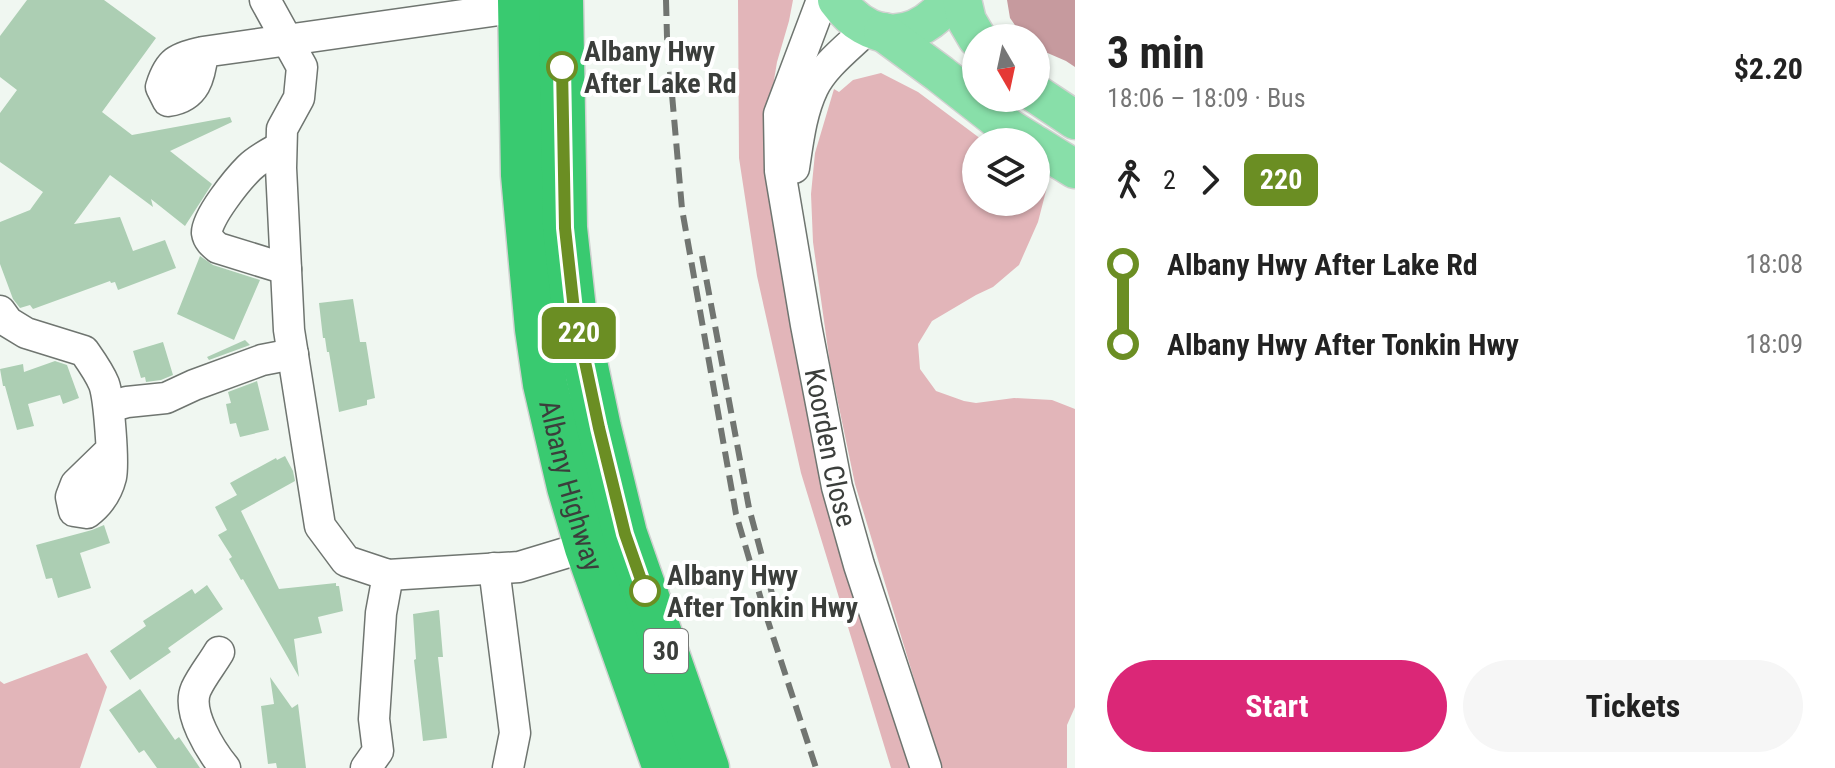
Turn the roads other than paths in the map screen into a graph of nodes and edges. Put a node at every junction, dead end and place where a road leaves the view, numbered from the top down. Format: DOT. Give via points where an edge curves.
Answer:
graph roads {
  1 [pos="265,0"];
  2 [pos="822,0"];
  3 [pos="837,0"];
  4 [pos="950,0"];
  5 [pos="962,0"];
  6 [pos="534,2"];
  7 [pos="969,24"];
  8 [pos="876,30"];
  9 [pos="286,39"];
  10 [pos="203,52"];
  11 [pos="1050,103"];
  12 [pos="1075,120"];
  13 [pos="1009,128"];
  14 [pos="281,147"];
  15 [pos="1050,154"];
  16 [pos="1075,169"];
  17 [pos="788,214"];
  18 [pos="286,269"];
  19 [pos="0,311"];
  20 [pos="293,354"];
  21 [pos="109,407"];
  22 [pos="111,450"];
  23 [pos="606,541"];
  24 [pos="494,568"];
  25 [pos="388,575"];
  26 [pos="219,652"];
  27 [pos="225,768"];
  28 [pos="366,768"];
  29 [pos="508,768"];
  30 [pos="665,768"];
  31 [pos="707,768"];
  32 [pos="926,768"];
  1 -- 9 [label="street"];
  2 -- 17 [label="street, Koorden Close" via="779,114 780,171"];
  3 -- 8 [label="main road" via="847,14"];
  4 -- 8 [label="main road" via="921,27"];
  5 -- 7 [label="main road"];
  6 -- 9 [label="street"];
  6 -- 23 [label="highway, Albany Highway / 30" via="574,310 599,428"];
  8 -- 13 [label="main road"];
  8 -- 17 [label="street, Koorden Close" via="823,73 812,89 800,129"];
  9 -- 10 [label="street"];
  9 -- 14 [label="street" via="302,67 299,98 282,129"];
  11 -- 12 [label="main road"];
  14 -- 18 [label="street"];
  14 -- 18 [label="street" via="248,169 211,217 207,232 218,248"];
  15 -- 16 [label="main road"];
  17 -- 32 [label="street, Koorden Close" via="837,487"];
  18 -- 20 [label="street"];
  19 -- 21 [label="street" via="26,333 84,351 104,384"];
  20 -- 21 [label="street" via="262,360 166,398"];
  20 -- 25 [label="street" via="320,526 346,561"];
  21 -- 22 [label="street"];
  23 -- 24 [label="street" via="519,567"];
  23 -- 30 [label="highway, Albany Highway / 30"];
  23 -- 31 [label="highway, Albany Highway / 30"];
  24 -- 25 [label="street"];
  24 -- 29 [label="street" via="515,733"];
  25 -- 28 [label="street" via="374,719 378,751"];
  26 -- 27 [label="street" via="194,692 194,715"];
}
